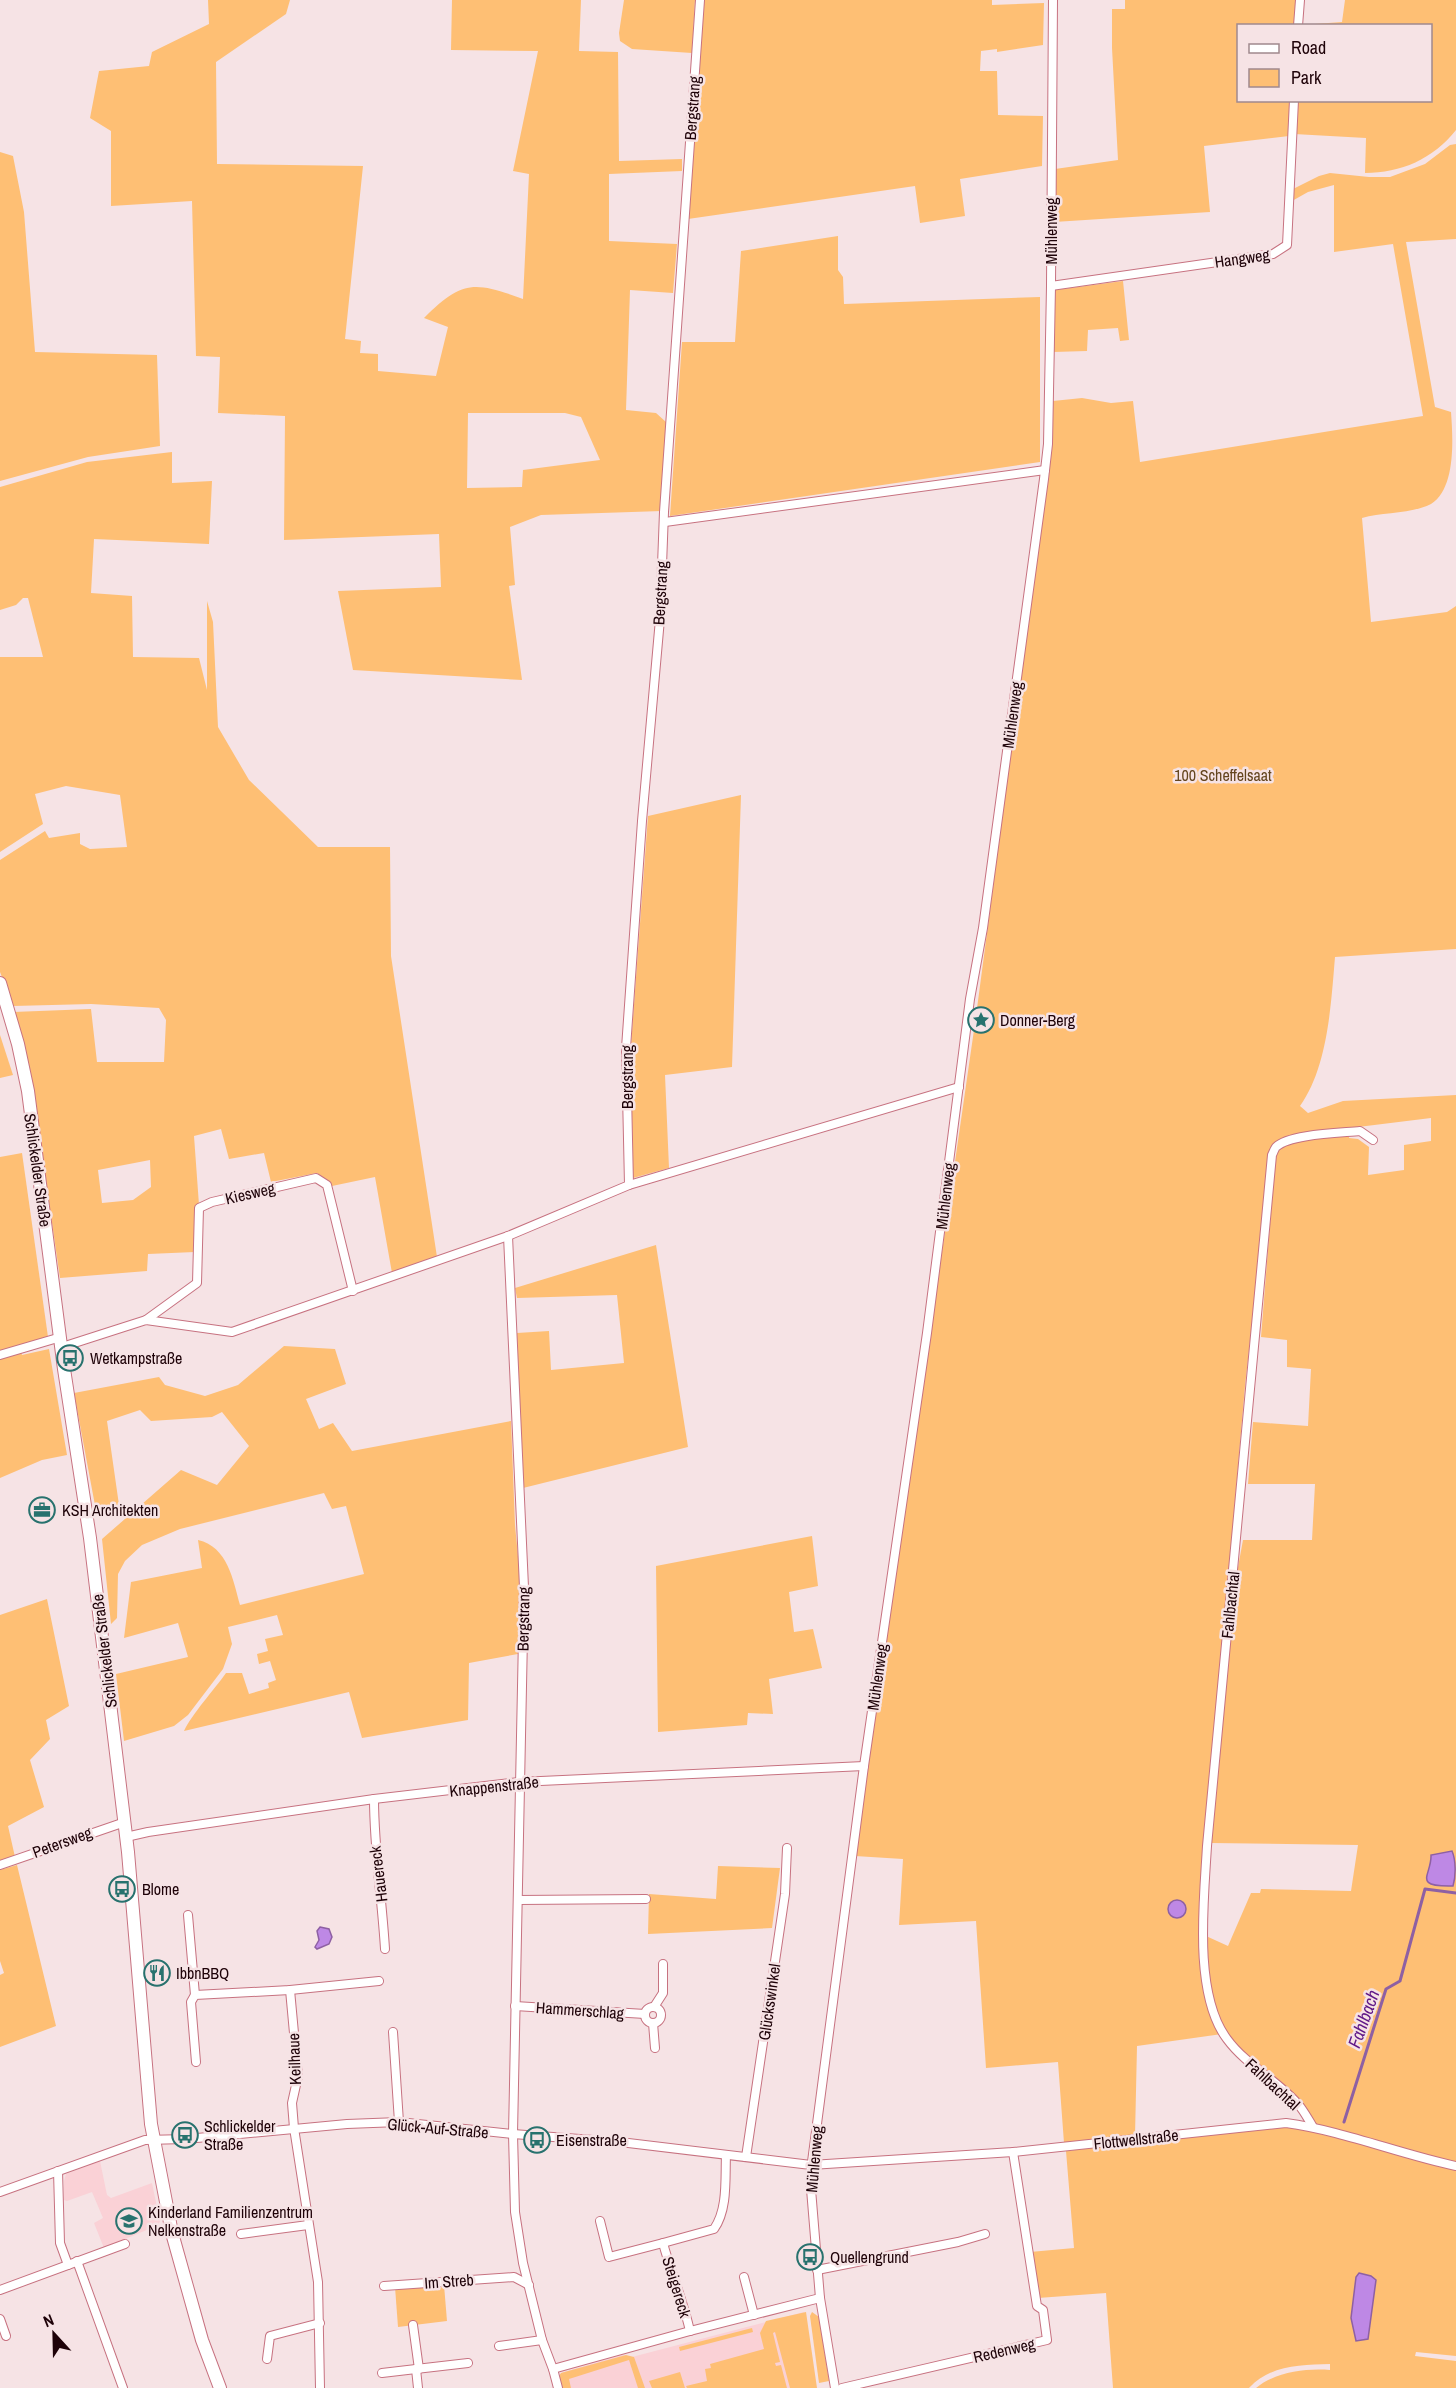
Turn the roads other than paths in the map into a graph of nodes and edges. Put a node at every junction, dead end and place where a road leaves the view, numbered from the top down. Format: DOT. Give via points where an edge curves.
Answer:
graph roads {
  1 [pos="700,0"];
  2 [pos="1053,0"];
  3 [pos="1300,0"];
  4 [pos="1298,24"];
  5 [pos="1294,102"];
  6 [pos="1051,286"];
  7 [pos="1045,470"];
  8 [pos="665,522"];
  9 [pos="0,983"];
  10 [pos="959,1087"];
  11 [pos="1373,1140"];
  12 [pos="629,1185"];
  13 [pos="508,1236"];
  14 [pos="353,1291"];
  15 [pos="146,1320"];
  16 [pos="61,1342"];
  17 [pos="0,1355"];
  18 [pos="864,1766"];
  19 [pos="519,1782"];
  20 [pos="374,1799"];
  21 [pos="124,1822"];
  22 [pos="126,1837"];
  23 [pos="787,1848"];
  24 [pos="0,1865"];
  25 [pos="646,1899"];
  26 [pos="518,1900"];
  27 [pos="188,1915"];
  28 [pos="385,1949"];
  29 [pos="663,1964"];
  30 [pos="379,1981"];
  31 [pos="290,1990"];
  32 [pos="195,1995"];
  33 [pos="515,2006"];
  34 [pos="654,2007"];
  35 [pos="645,2014"];
  36 [pos="653,2023"];
  37 [pos="393,2032"];
  38 [pos="655,2048"];
  39 [pos="196,2062"];
  40 [pos="399,2122"];
  41 [pos="1314,2127"];
  42 [pos="294,2128"];
  43 [pos="513,2134"];
  44 [pos="154,2141"];
  45 [pos="1013,2152"];
  46 [pos="726,2155"];
  47 [pos="746,2157"];
  48 [pos="811,2165"];
  49 [pos="1456,2166"];
  50 [pos="58,2171"];
  51 [pos="0,2192"];
  52 [pos="600,2221"];
  53 [pos="308,2225"];
  54 [pos="241,2234"];
  55 [pos="985,2234"];
  56 [pos="663,2243"];
  57 [pos="125,2244"];
  58 [pos="77,2261"];
  59 [pos="523,2263"];
  60 [pos="68,2265"];
  61 [pos="817,2270"];
  62 [pos="514,2277"];
  63 [pos="744,2277"];
  64 [pos="529,2285"];
  65 [pos="384,2286"];
  66 [pos="0,2290"];
  67 [pos="820,2298"];
  68 [pos="754,2315"];
  69 [pos="0,2319"];
  70 [pos="320,2322"];
  71 [pos="414,2325"];
  72 [pos="690,2331"];
  73 [pos="6,2336"];
  74 [pos="542,2340"];
  75 [pos="500,2346"];
  76 [pos="267,2359"];
  77 [pos="468,2362"];
  78 [pos="417,2369"];
  79 [pos="553,2369"];
  80 [pos="382,2373"];
  81 [pos="123,2388"];
  82 [pos="220,2388"];
  83 [pos="320,2388"];
  84 [pos="418,2388"];
  85 [pos="558,2388"];
  86 [pos="835,2388"];
  87 [pos="842,2388"];
  1 -- 8 [label="street, Bergstrang"];
  2 -- 6 [label="street, Mühlenweg"];
  3 -- 4 [label="street"];
  5 -- 6 [label="street, Hangweg" via="1287,245 1281,251"];
  6 -- 7 [label="street, Mühlenweg"];
  7 -- 8 [label="street"];
  7 -- 10 [label="street, Mühlenweg"];
  8 -- 12 [label="street, Bergstrang" via="626,1048"];
  9 -- 16 [label="main road, Schlickelder Straße" via="28,1091"];
  10 -- 12 [label="street"];
  10 -- 18 [label="street, Mühlenweg"];
  11 -- 41 [label="street, Fahlbachtal" via="1360,1131 1298,1138 1275,1147 1272,1155 1202,1920 1209,2001 1226,2039 1297,2103"];
  12 -- 13 [label="street"];
  13 -- 14 [label="street, Kiesweg"];
  13 -- 19 [label="street, Bergstrang" via="524,1587"];
  14 -- 15 [label="street, Kiesweg" via="232,1332"];
  14 -- 15 [label="street, Kiesweg" via="327,1185 316,1178 199,1208 197,1283"];
  15 -- 16 [label="street, Kiesweg"];
  16 -- 17 [label="street"];
  16 -- 21 [label="main road, Schlickelder Straße" via="90,1538"];
  18 -- 19 [label="street, Knappenstraße"];
  18 -- 48 [label="street, Mühlenweg"];
  19 -- 20 [label="street, Knappenstraße"];
  19 -- 26 [label="street, Bergstrang"];
  20 -- 22 [label="street, Knappenstraße"];
  20 -- 28 [label="street, Hauereck"];
  21 -- 22 [label="main road, Schlickelder Straße"];
  21 -- 24 [label="street, Petersweg"];
  22 -- 44 [label="main road, Schlickelder Straße"];
  23 -- 47 [label="street, Glückswinkel" via="785,1894"];
  25 -- 26 [label="street"];
  26 -- 33 [label="street, Bergstrang"];
  27 -- 32 [label="street"];
  29 -- 34 [label="street" via="663,1993"];
  30 -- 31 [label="street"];
  31 -- 32 [label="street"];
  31 -- 42 [label="street, Keilhaue" via="297,2076 292,2103"];
  32 -- 39 [label="street" via="191,2002"];
  33 -- 35 [label="street, Hammerschlag"];
  33 -- 43 [label="street, Bergstrang"];
  34 -- 35 [label="street, Hammerschlag"];
  34 -- 36 [label="street" via="661,2016"];
  35 -- 36 [label="street, Hammerschlag"];
  36 -- 38 [label="street"];
  37 -- 40 [label="street"];
  40 -- 42 [label="street, Glück-Auf-Straße"];
  40 -- 43 [label="street, Glück-Auf-Straße"];
  41 -- 45 [label="street, Flottwellstraße" via="1286,2123"];
  41 -- 49 [label="street, Flottwellstraße"];
  42 -- 44 [label="street, Glück-Auf-Straße"];
  42 -- 53 [label="street, Keilhaue"];
  43 -- 46 [label="street, Glück-Auf-Straße"];
  43 -- 59 [label="street" via="515,2212"];
  44 -- 50 [label="street, Glück-Auf-Straße" via="145,2140"];
  44 -- 82 [label="main road, Schlickelder Straße" via="172,2233"];
  45 -- 48 [label="street, Flottwellstraße"];
  45 -- 87 [label="street, Redenweg" via="1037,2306 1043,2310 1047,2340"];
  46 -- 47 [label="street, Glück-Auf-Straße"];
  46 -- 56 [label="street, Steigereck" via="724,2199 714,2229"];
  47 -- 48 [label="street, Glück-Auf-Straße"];
  48 -- 61 [label="street, Mühlenweg"];
  50 -- 51 [label="street, Glück-Auf-Straße"];
  50 -- 60 [label="street" via="60,2243"];
  52 -- 56 [label="street, Steigereck" via="609,2257"];
  53 -- 54 [label="street"];
  53 -- 70 [label="street, Keilhaue"];
  55 -- 61 [label="street"];
  56 -- 72 [label="street, Steigereck"];
  57 -- 58 [label="street"];
  58 -- 60 [label="street"];
  58 -- 81 [label="street"];
  59 -- 62 [label="street"];
  59 -- 64 [label="street"];
  60 -- 66 [label="street"];
  61 -- 67 [label="street, Mühlenweg"];
  62 -- 64 [label="street"];
  62 -- 65 [label="street, Im Streb"];
  63 -- 68 [label="street"];
  64 -- 74 [label="street"];
  67 -- 68 [label="street"];
  67 -- 86 [label="street, Mühlenweg"];
  68 -- 72 [label="street"];
  69 -- 73 [label="street"];
  70 -- 76 [label="street" via="270,2336"];
  70 -- 83 [label="street, Keilhaue"];
  71 -- 78 [label="street"];
  72 -- 79 [label="street"];
  74 -- 75 [label="street"];
  74 -- 79 [label="street"];
  77 -- 78 [label="street"];
  78 -- 80 [label="street"];
  78 -- 84 [label="street"];
  79 -- 85 [label="street"];
}
